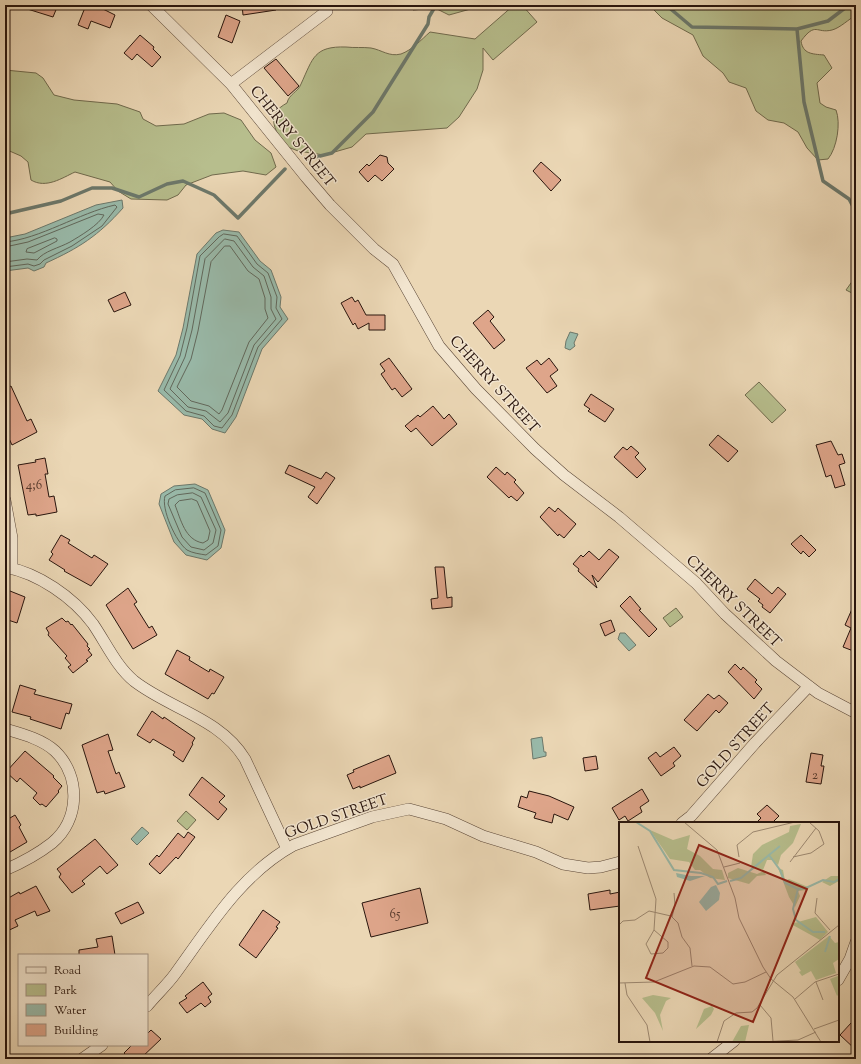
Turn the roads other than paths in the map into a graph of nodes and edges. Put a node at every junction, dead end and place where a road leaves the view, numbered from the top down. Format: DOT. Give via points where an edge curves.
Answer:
graph roads {
  1 [pos="151,5"];
  2 [pos="327,11"];
  3 [pos="231,84"];
  4 [pos="5,500"];
  5 [pos="9,568"];
  6 [pos="809,686"];
  7 [pos="856,713"];
  8 [pos="5,729"];
  9 [pos="683,822"];
  10 [pos="287,849"];
  11 [pos="619,862"];
  12 [pos="5,870"];
  13 [pos="856,942"];
  14 [pos="839,978"];
  15 [pos="148,1005"];
  16 [pos="733,1042"];
  17 [pos="101,1046"];
  18 [pos="82,1059"];
  19 [pos="711,1059"];
  1 -- 3 [label="street, CHERRY STREET"];
  2 -- 3 [label="street"];
  3 -- 6 [label="street, CHERRY STREET" via="317,191 374,249 393,264 432,335 476,389 549,463 619,517 690,578 724,614 766,652"];
  4 -- 5 [label="street" via="12,538"];
  5 -- 10 [label="street" via="49,585 67,598 92,624 120,667 134,681 224,733 245,759"];
  6 -- 7 [label="street, CHERRY STREET"];
  6 -- 9 [label="street, GOLD STREET"];
  8 -- 12 [label="street" via="32,738 54,751 69,772 74,795 70,821 53,843"];
  10 -- 11 [label="street, GOLD STREET" via="372,817 409,809 446,819 483,836 536,852 562,864 588,868"];
  10 -- 15 [label="street, GOLD STREET" via="263,865 241,887"];
  13 -- 14 [label="street"];
  16 -- 19 [label="street"];
  17 -- 18 [label="street"];
}
